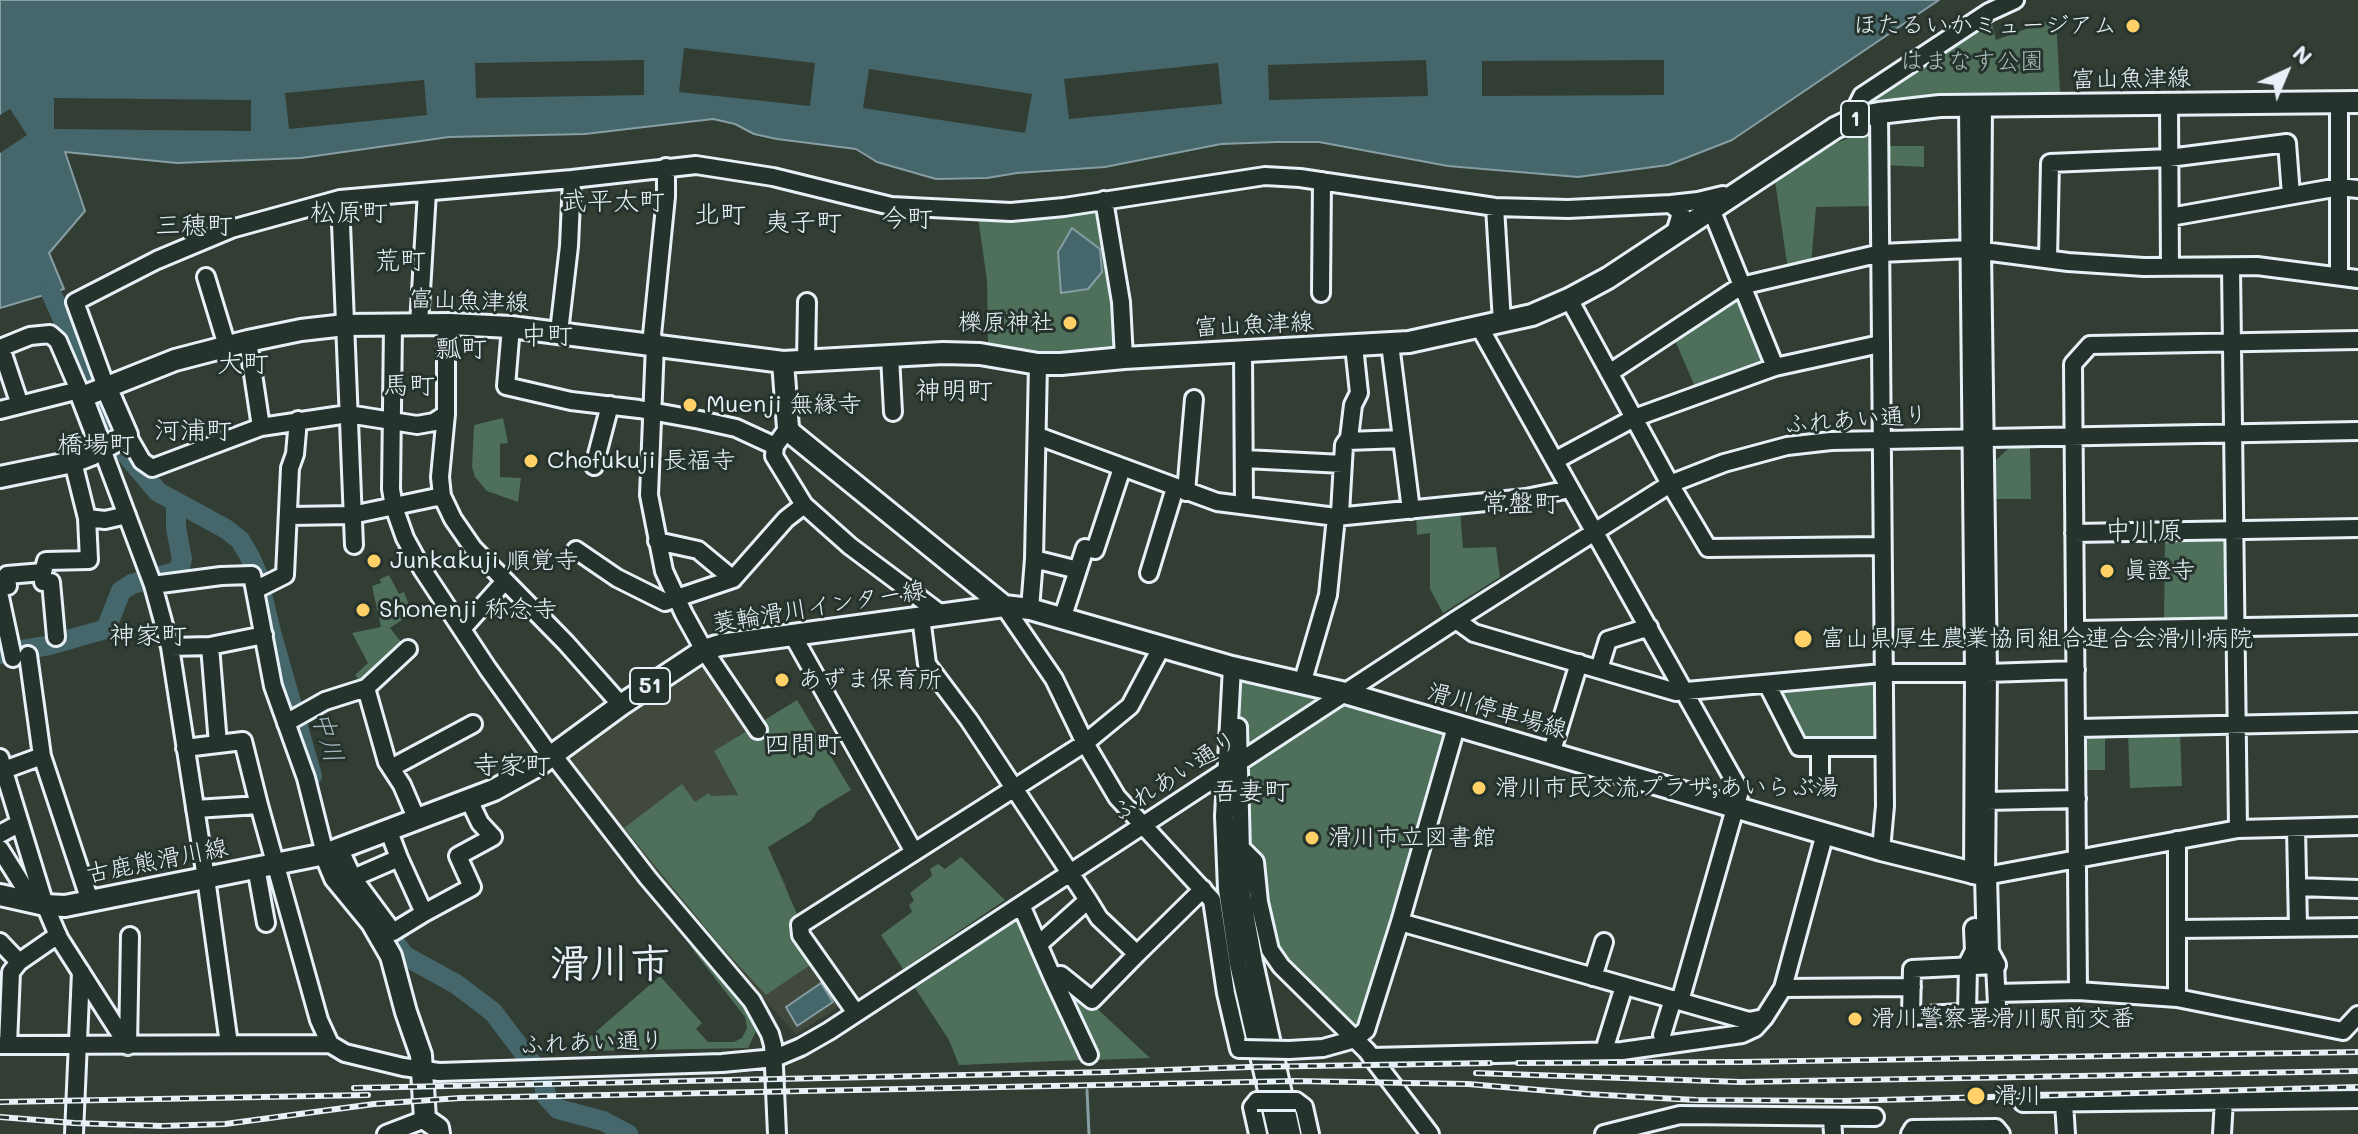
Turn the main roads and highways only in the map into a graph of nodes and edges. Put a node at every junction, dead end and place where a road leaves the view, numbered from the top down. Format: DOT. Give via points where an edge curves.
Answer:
graph roads {
  1 [pos="2348,102"];
  2 [pos="783,362"];
  3 [pos="106,387"];
  4 [pos="102,449"];
  5 [pos="0,477"];
  6 [pos="1004,606"];
  7 [pos="332,851"];
  8 [pos="1980,875"];
  9 [pos="0,895"];
  10 [pos="1995,965"];
  11 [pos="1968,967"];
  12 [pos="432,1127"];
  1 -- 2 [label="main road, 富山魚津線 / 1" via="1940,106 1868,115 1835,128 1569,299 1532,315 1409,342 1038,364 980,354"];
  2 -- 3 [label="main road, 富山魚津線 / 1" via="511,327 345,325 227,346"];
  2 -- 6 [label="main road, 蓑輪滑川インター線" via="791,433"];
  3 -- 4 [label="main road" via="127,435"];
  3 -- 4 [label="main road, 富山魚津線 / 1" via="81,393"];
  4 -- 5 [label="main road" via="73,462"];
  6 -- 7 [label="main road, 蓑輪滑川インター線 / 51" via="704,650 494,790"];
  6 -- 8 [label="main road, 滑川停車場線" via="1345,693"];
  7 -- 9 [label="main road, 古鹿熊滑川線" via="65,906"];
  7 -- 12 [label="main road" via="335,878 391,956 421,1055"];
  8 -- 10 [label="main road" via="1988,952"];
  8 -- 11 [label="main road" via="1976,951"];
}
